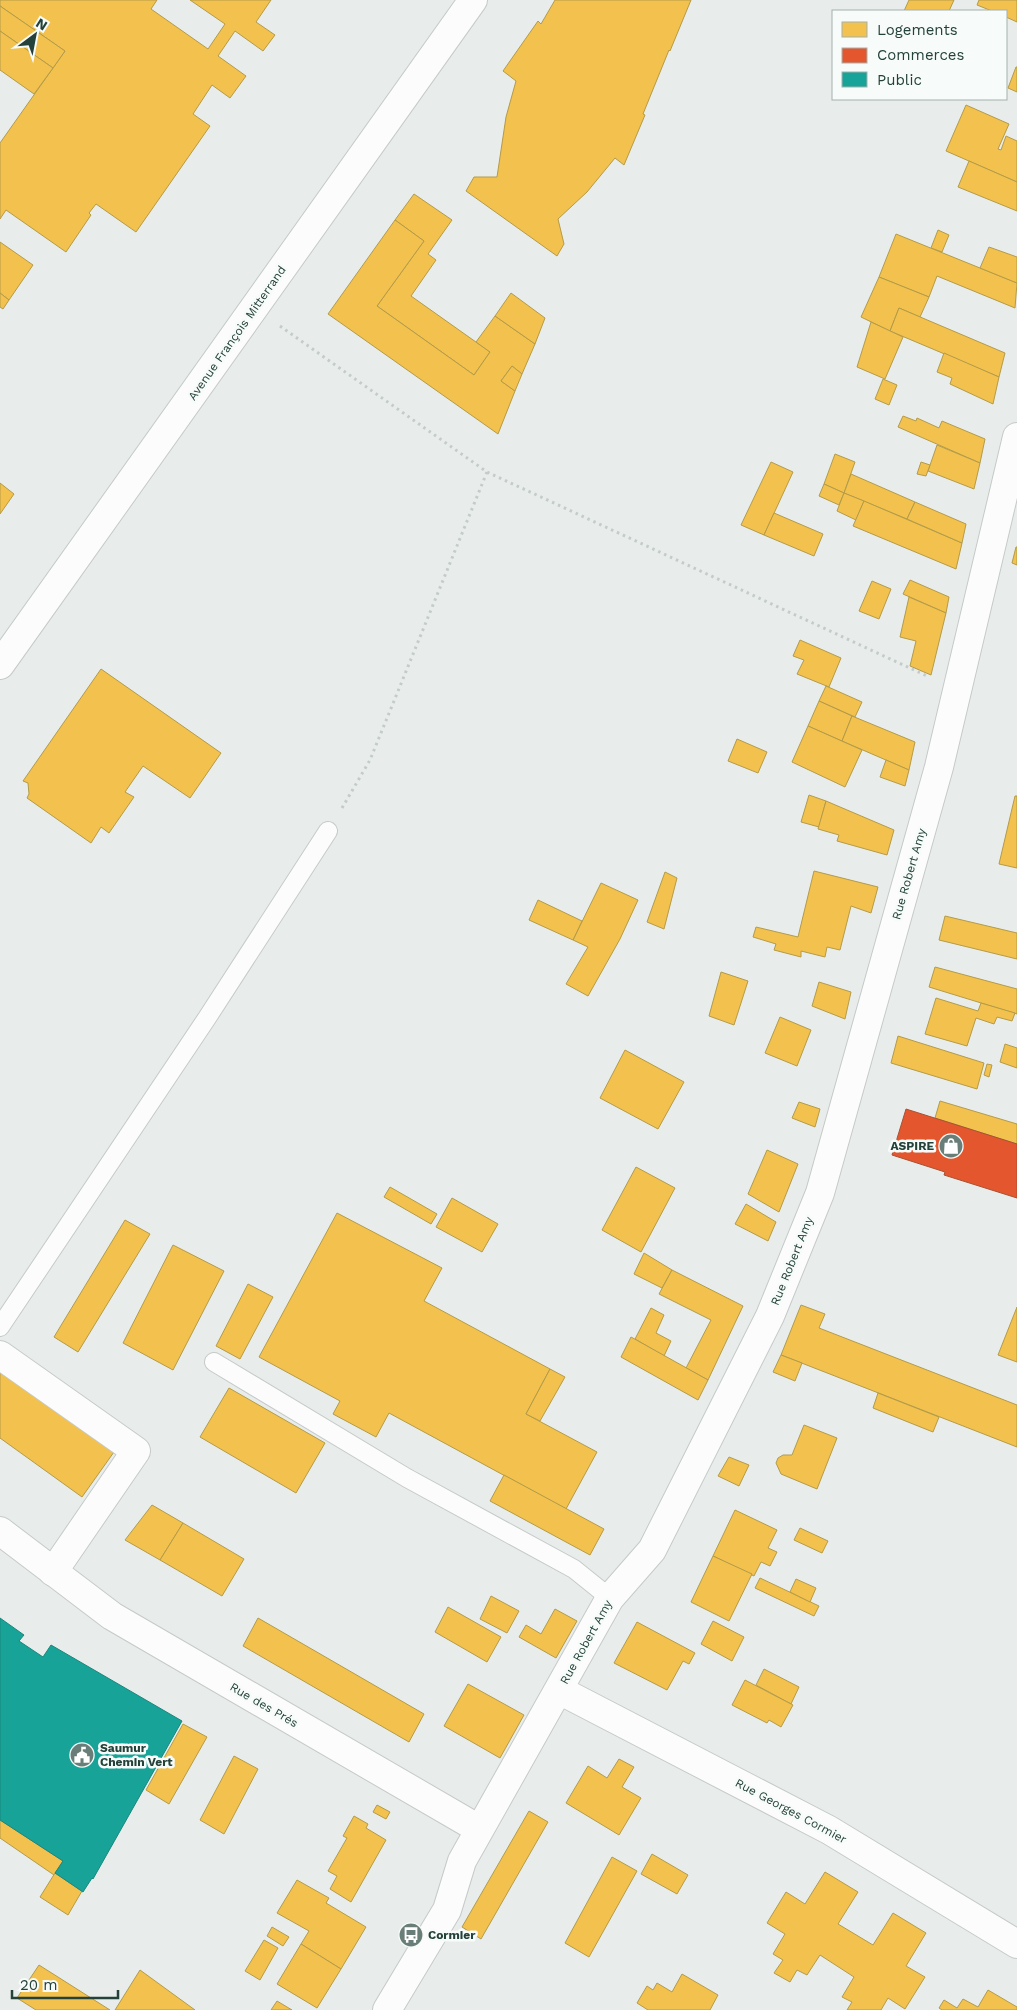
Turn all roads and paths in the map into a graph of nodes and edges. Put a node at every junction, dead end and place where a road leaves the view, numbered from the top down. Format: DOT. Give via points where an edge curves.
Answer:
graph roads {
  1 [pos="473,0"];
  2 [pos="254,309"];
  3 [pos="1017,437"];
  4 [pos="487,472"];
  5 [pos="0,666"];
  6 [pos="957,690"];
  7 [pos="328,831"];
  8 [pos="0,1327"];
  9 [pos="0,1355"];
  10 [pos="214,1362"];
  11 [pos="0,1531"];
  12 [pos="53,1572"];
  13 [pos="610,1598"];
  14 [pos="559,1690"];
  15 [pos="479,1830"];
  16 [pos="1017,1944"];
  17 [pos="387,2010"];
  1 -- 2 [label="street, Avenue François Mitterrand"];
  2 -- 4 [label="path"];
  2 -- 5 [label="street, Avenue François Mitterrand"];
  3 -- 6 [label="street, Rue Robert Amy"];
  4 -- 6 [label="path"];
  4 -- 7 [label="path" via="370,760"];
  6 -- 13 [label="street, Rue Robert Amy" via="939,767 820,1192 770,1316 652,1550"];
  7 -- 8 [label="lane"];
  9 -- 12 [label="street" via="136,1451"];
  10 -- 13 [label="lane" via="407,1478 574,1569"];
  11 -- 12 [label="street, Rue des Prés"];
  12 -- 15 [label="street, Rue des Prés" via="112,1616"];
  13 -- 14 [label="street, Rue Robert Amy"];
  14 -- 15 [label="street, Rue Robert Amy"];
  14 -- 16 [label="street, Rue Georges Cormier" via="829,1830"];
  15 -- 17 [label="street, Rue Robert Amy" via="462,1861 447,1910"];
}
